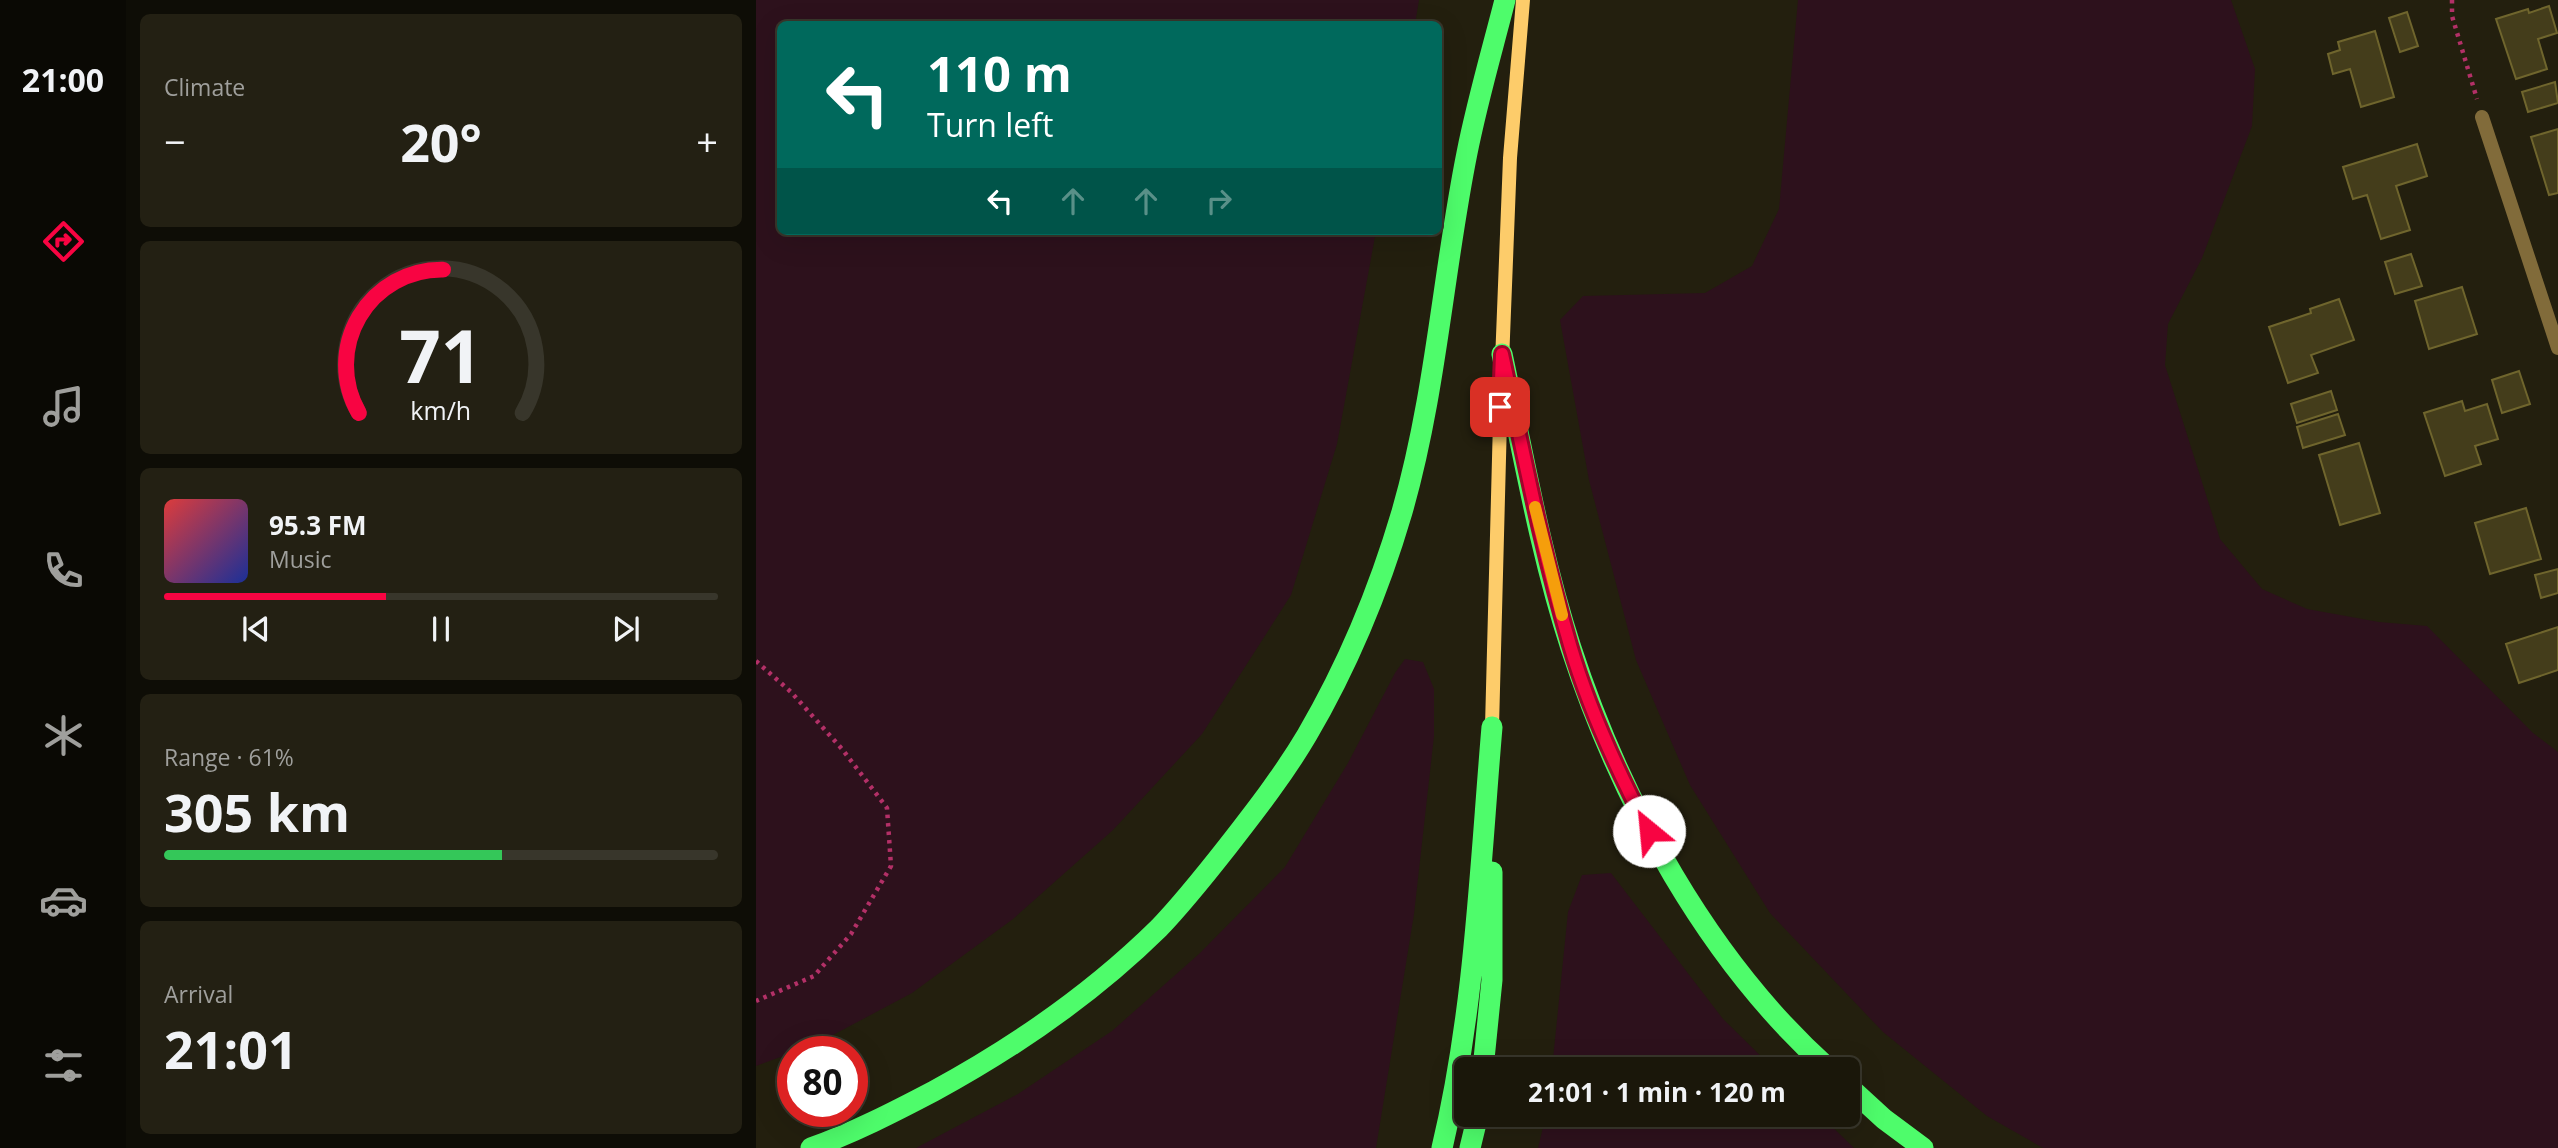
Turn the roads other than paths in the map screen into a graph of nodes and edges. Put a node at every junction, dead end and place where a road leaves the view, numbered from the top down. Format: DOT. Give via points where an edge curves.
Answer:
graph roads {
  1 [pos="1504,0"];
  2 [pos="1523,0"];
  3 [pos="2482,117"];
  4 [pos="2558,348"];
  5 [pos="1502,354"];
  6 [pos="1492,727"];
  7 [pos="1484,1057"];
  8 [pos="1817,1057"];
  9 [pos="1860,1097"];
  10 [pos="1475,1127"];
  11 [pos="811,1148"];
  12 [pos="1442,1148"];
  13 [pos="1471,1148"];
  14 [pos="1923,1148"];
  1 -- 11 [label="highway" via="1467,153 1436,354 1402,510 1378,589 1307,736 1205,875 1159,928 1091,988 1026,1037 966,1074 892,1114"];
  2 -- 5 [label="main road" via="1510,158"];
  3 -- 4 [label="street"];
  5 -- 6 [label="main road"];
  5 -- 8 [label="highway" via="1548,568 1595,716 1624,782 1662,855 1707,926 1760,998"];
  6 -- 7 [label="highway" via="1492,980"];
  6 -- 12 [label="highway" via="1471,981"];
  9 -- 14 [label="highway"];
  10 -- 13 [label="highway"];
}
